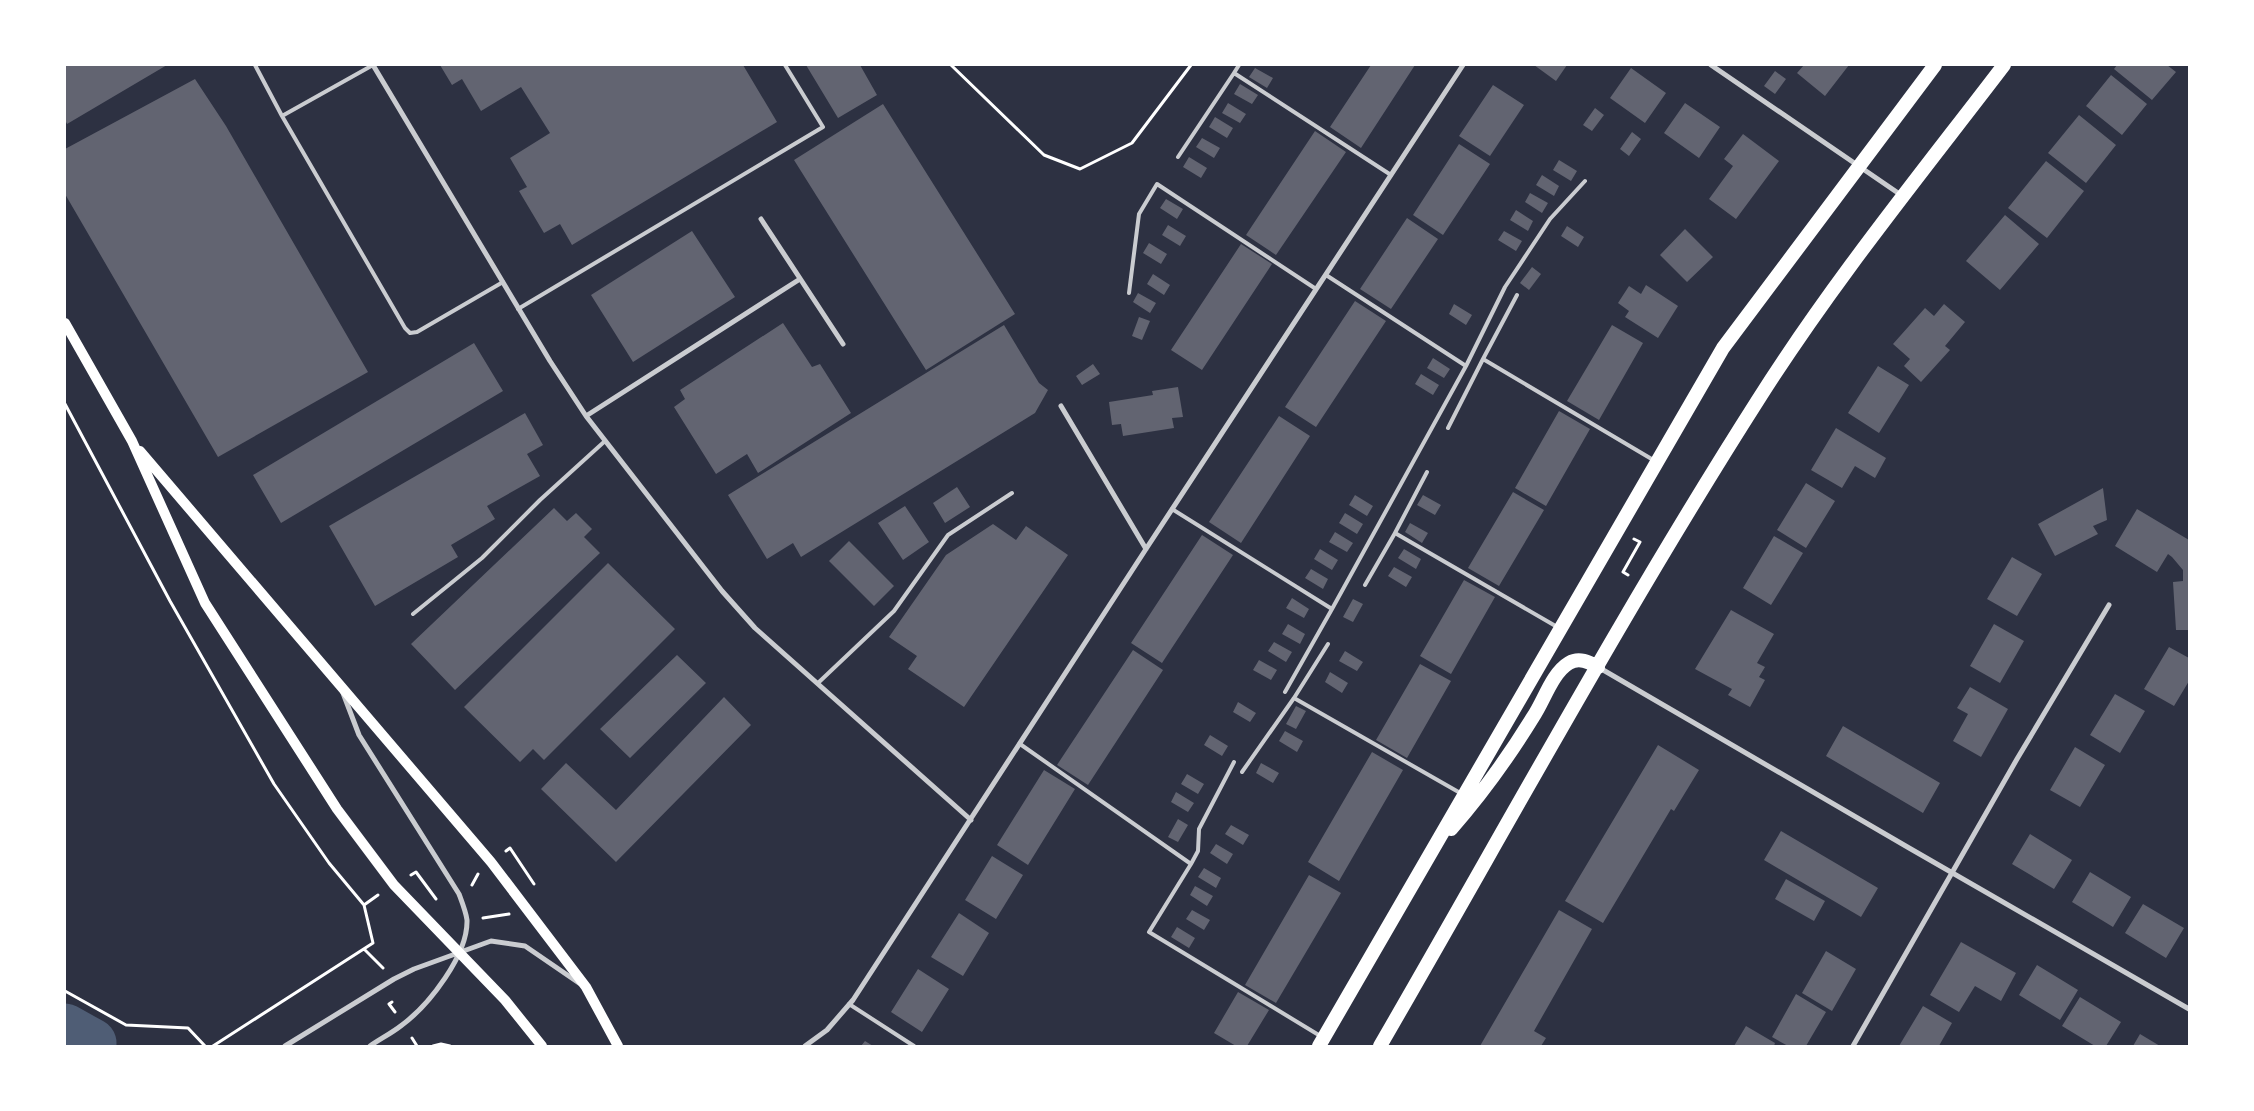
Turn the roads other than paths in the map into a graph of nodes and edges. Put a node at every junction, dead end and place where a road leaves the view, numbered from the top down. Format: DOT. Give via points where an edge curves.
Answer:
graph roads {
  1 [pos="255,65"];
  2 [pos="373,65"];
  3 [pos="784,65"];
  4 [pos="1239,65"];
  5 [pos="1463,65"];
  6 [pos="1711,65"];
  7 [pos="1935,65"];
  8 [pos="2004,65"];
  9 [pos="1234,73"];
  10 [pos="282,116"];
  11 [pos="1178,156"];
  12 [pos="1859,166"];
  13 [pos="1391,175"];
  14 [pos="1586,180"];
  15 [pos="1903,197"];
  16 [pos="761,219"];
  17 [pos="1326,275"];
  18 [pos="800,279"];
  19 [pos="503,282"];
  20 [pos="1316,289"];
  21 [pos="1129,294"];
  22 [pos="1517,295"];
  23 [pos="518,308"];
  24 [pos="65,324"];
  25 [pos="843,344"];
  26 [pos="1483,359"];
  27 [pos="1466,366"];
  28 [pos="1061,406"];
  29 [pos="586,416"];
  30 [pos="1448,428"];
  31 [pos="132,441"];
  32 [pos="605,441"];
  33 [pos="1656,462"];
  34 [pos="1427,472"];
  35 [pos="1012,492"];
  36 [pos="1172,509"];
  37 [pos="1395,533"];
  38 [pos="1146,548"];
  39 [pos="1365,585"];
  40 [pos="2110,605"];
  41 [pos="1332,610"];
  42 [pos="413,614"];
  43 [pos="1561,630"];
  44 [pos="1328,644"];
  45 [pos="1598,667"];
  46 [pos="818,683"];
  47 [pos="341,688"];
  48 [pos="1285,692"];
  49 [pos="1294,698"];
  50 [pos="1020,744"];
  51 [pos="1234,762"];
  52 [pos="1242,772"];
  53 [pos="1464,796"];
  54 [pos="971,820"];
  55 [pos="1431,852"];
  56 [pos="1190,864"];
  57 [pos="1952,874"];
  58 [pos="459,952"];
  59 [pos="586,987"];
  60 [pos="849,1004"];
  61 [pos="2189,1009"];
  62 [pos="1321,1042"];
  63 [pos="285,1046"];
  64 [pos="370,1046"];
  65 [pos="542,1046"];
  66 [pos="618,1046"];
  67 [pos="805,1046"];
  68 [pos="914,1046"];
  69 [pos="1380,1046"];
  70 [pos="1853,1046"];
  1 -- 10 [label="lane"];
  2 -- 10 [label="lane"];
  2 -- 19 [label="street"];
  3 -- 23 [label="lane" via="823,127"];
  4 -- 9 [label="lane"];
  5 -- 13 [label="street"];
  6 -- 12 [label="street"];
  7 -- 12 [label="highway"];
  8 -- 15 [label="highway"];
  9 -- 11 [label="lane"];
  9 -- 13 [label="lane"];
  10 -- 19 [label="lane" via="410,333"];
  12 -- 15 [label="street"];
  12 -- 33 [label="highway" via="1723,348"];
  13 -- 17 [label="street"];
  14 -- 27 [label="lane" via="1550,219 1505,287"];
  15 -- 45 [label="highway" via="1759,397"];
  16 -- 18 [label="street"];
  17 -- 20 [label="street"];
  17 -- 27 [label="lane"];
  18 -- 25 [label="street"];
  18 -- 29 [label="street"];
  19 -- 23 [label="street"];
  20 -- 21 [label="lane" via="1157,184 1139,214"];
  20 -- 36 [label="street"];
  22 -- 26 [label="lane"];
  23 -- 29 [label="street"];
  24 -- 31 [label="main road"];
  26 -- 30 [label="lane"];
  26 -- 33 [label="lane"];
  27 -- 41 [label="lane"];
  28 -- 38 [label="street"];
  29 -- 32 [label="street"];
  31 -- 47 [label="main road"];
  31 -- 58 [label="main road" via="205,603 337,809 394,885"];
  32 -- 42 [label="lane" via="482,558"];
  32 -- 46 [label="street" via="722,591 755,628"];
  33 -- 43 [label="highway"];
  34 -- 37 [label="lane"];
  35 -- 46 [label="lane" via="948,534 894,611"];
  36 -- 38 [label="street"];
  36 -- 41 [label="lane"];
  37 -- 39 [label="lane"];
  37 -- 43 [label="lane"];
  38 -- 50 [label="street"];
  40 -- 57 [label="street"];
  41 -- 48 [label="lane"];
  43 -- 53 [label="highway"];
  44 -- 49 [label="lane"];
  45 -- 55 [label="highway" via="1587,661 1572,661 1560,671 1533,717 1469,808"];
  45 -- 57 [label="street"];
  45 -- 69 [label="highway"];
  46 -- 54 [label="street"];
  47 -- 58 [label="street" via="359,735 460,894 467,920"];
  47 -- 59 [label="main road" via="492,862"];
  49 -- 52 [label="lane"];
  49 -- 53 [label="lane"];
  50 -- 54 [label="street"];
  50 -- 56 [label="lane"];
  51 -- 56 [label="lane" via="1199,829 1198,851"];
  53 -- 55 [label="highway"];
  54 -- 60 [label="street"];
  55 -- 62 [label="highway"];
  56 -- 62 [label="lane" via="1149,932"];
  57 -- 61 [label="street"];
  57 -- 70 [label="street"];
  58 -- 59 [label="street" via="491,941 525,946"];
  58 -- 63 [label="street" via="394,979"];
  58 -- 64 [label="street" via="436,992 403,1025"];
  58 -- 65 [label="main road" via="505,1000"];
  59 -- 66 [label="main road"];
  60 -- 67 [label="street" via="827,1030"];
  60 -- 68 [label="lane"];
}
